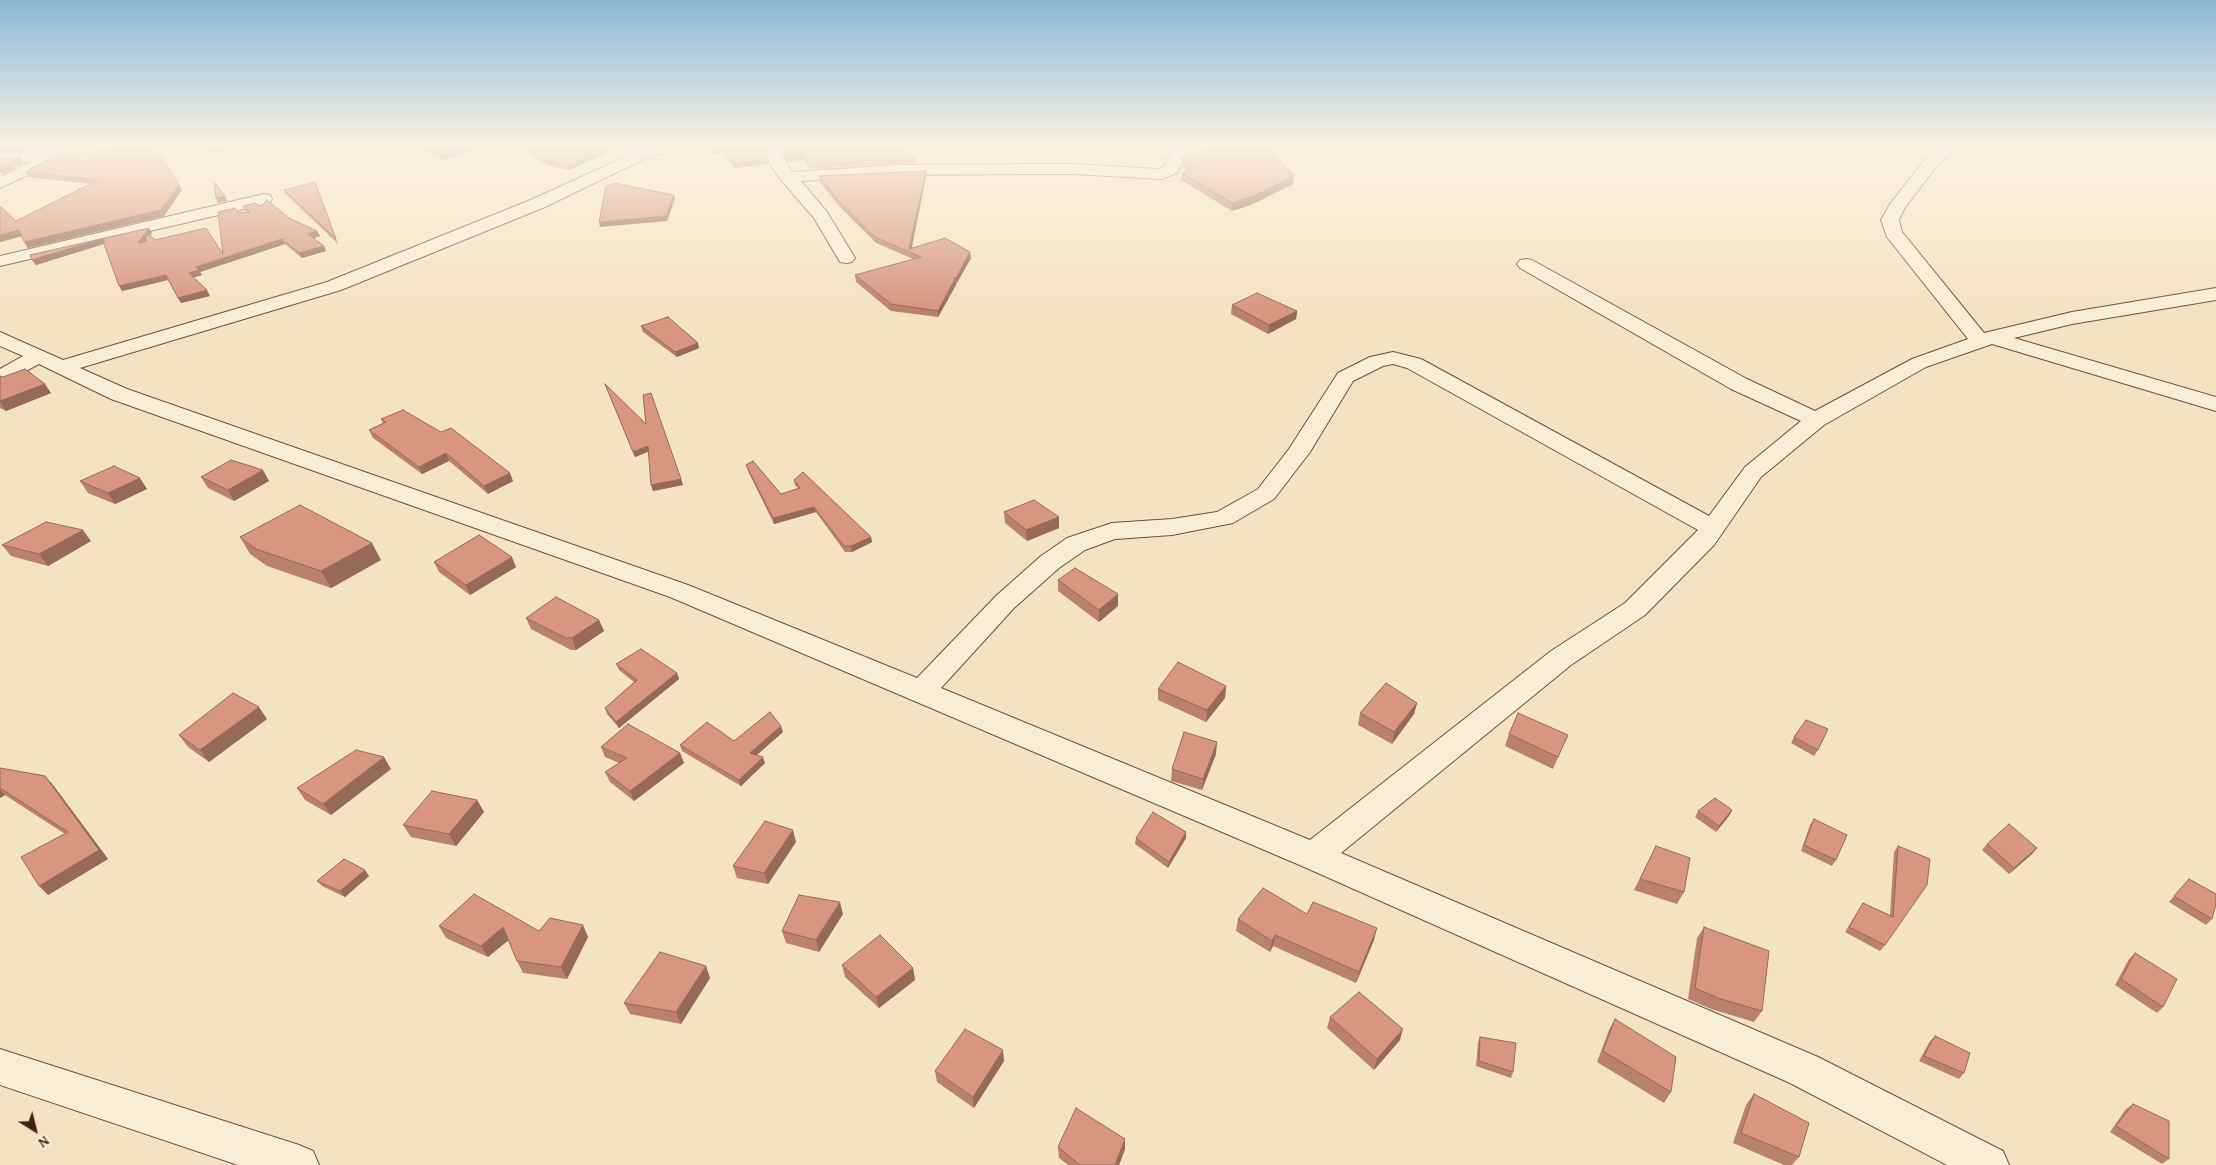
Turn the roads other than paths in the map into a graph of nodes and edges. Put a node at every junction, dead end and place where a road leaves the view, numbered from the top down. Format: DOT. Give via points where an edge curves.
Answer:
graph roads {
  1 [pos="258,200"];
  2 [pos="546,200"];
  3 [pos="807,200"];
  4 [pos="1902,200"];
  5 [pos="846,258"];
  6 [pos="0,261"];
  7 [pos="1526,264"];
  8 [pos="2216,294"];
  9 [pos="0,338"];
  10 [pos="1987,340"];
  11 [pos="39,356"];
  12 [pos="61,367"];
  13 [pos="0,377"];
  14 [pos="2216,404"];
  15 [pos="1816,420"];
  16 [pos="1713,528"];
  17 [pos="922,691"];
  18 [pos="1314,856"];
  19 [pos="0,1067"];
  20 [pos="299,1165"];
  21 [pos="1990,1165"];
  1 -- 6 [label="street"];
  2 -- 12 [label="street" via="334,286"];
  3 -- 5 [label="street" via="821,216"];
  4 -- 10 [label="street" via="1890,220 1893,233"];
  7 -- 15 [label="street" via="1739,384"];
  8 -- 10 [label="street" via="2072,318"];
  9 -- 11 [label="street"];
  10 -- 14 [label="street"];
  10 -- 15 [label="street" via="1919,363"];
  11 -- 12 [label="street"];
  11 -- 13 [label="street"];
  12 -- 17 [label="street" via="119,394 679,591"];
  15 -- 16 [label="street" via="1753,472"];
  16 -- 17 [label="street" via="1414,363 1393,358 1377,361 1345,376 1299,452 1266,494 1224,518 1172,527 1112,531 1076,544 1050,562 1005,602"];
  16 -- 18 [label="street" via="1635,609 1560,658"];
  17 -- 18 [label="street"];
  18 -- 21 [label="street" via="1804,1070"];
  19 -- 20 [label="street"];
}
